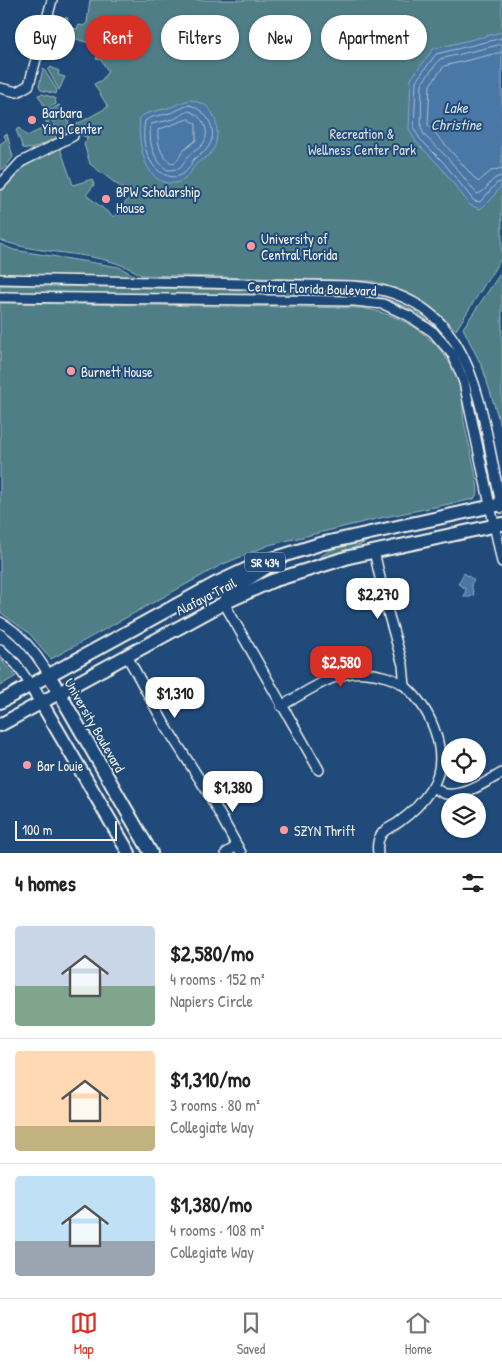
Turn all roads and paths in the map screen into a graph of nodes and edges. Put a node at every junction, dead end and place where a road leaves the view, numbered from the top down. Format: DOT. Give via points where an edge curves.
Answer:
graph roads {
  1 [pos="52,0"];
  2 [pos="0,88"];
  3 [pos="73,136"];
  4 [pos="1,180"];
  5 [pos="0,279"];
  6 [pos="0,297"];
  7 [pos="499,506"];
  8 [pos="498,525"];
  9 [pos="374,551"];
  10 [pos="288,553"];
  11 [pos="502,562"];
  12 [pos="224,603"];
  13 [pos="0,622"];
  14 [pos="0,649"];
  15 [pos="127,656"];
  16 [pos="49,675"];
  17 [pos="31,685"];
  18 [pos="405,686"];
  19 [pos="60,694"];
  20 [pos="0,702"];
  21 [pos="42,703"];
  22 [pos="282,706"];
  23 [pos="0,725"];
  24 [pos="319,770"];
  25 [pos="502,773"];
  26 [pos="432,787"];
  27 [pos="239,850"];
  28 [pos="129,853"];
  29 [pos="151,853"];
  30 [pos="226,853"];
  31 [pos="378,853"];
  1 -- 2 [label="street" via="29,85 17,92"];
  3 -- 4 [label="street" via="21,162"];
  5 -- 7 [label="street, Central Florida Boulevard" via="376,287 401,296 424,308 445,327 462,350 474,380"];
  6 -- 7 [label="street, Central Florida Boulevard" via="383,304 432,332 453,355"];
  7 -- 8 [label="street, Central Florida Boulevard"];
  7 -- 10 [label="main road, Alafaya Trail / SR 434" via="350,536"];
  8 -- 9 [label="main road, Alafaya Trail / SR 434"];
  8 -- 11 [label="street, Central Florida Boulevard"];
  9 -- 12 [label="main road, Alafaya Trail / SR 434" via="297,572"];
  9 -- 18 [label="street" via="403,665"];
  10 -- 12 [label="main road" via="230,590"];
  10 -- 16 [label="main road, Alafaya Trail / SR 434" via="215,584"];
  12 -- 15 [label="main road, Alafaya Trail / SR 434"];
  12 -- 22 [label="street"];
  13 -- 16 [label="street, University Boulevard" via="12,628"];
  14 -- 17 [label="street"];
  15 -- 19 [label="main road, Alafaya Trail / SR 434"];
  15 -- 27 [label="street"];
  16 -- 17 [label="main road, Alafaya Trail / SR 434"];
  16 -- 19 [label="main road, University Boulevard"];
  17 -- 20 [label="main road, Alafaya Trail / SR 434"];
  17 -- 21 [label="main road"];
  18 -- 22 [label="street" via="365,673 342,674"];
  18 -- 26 [label="street" via="422,706 440,751 439,768"];
  19 -- 21 [label="main road, Alafaya Trail / SR 434"];
  19 -- 29 [label="main road, University Boulevard"];
  21 -- 23 [label="main road, Alafaya Trail / SR 434"];
  21 -- 28 [label="main road"];
  22 -- 24 [label="street"];
  25 -- 26 [label="street" via="463,792 446,794"];
  26 -- 31 [label="street" via="419,807 381,834 376,846"];
  27 -- 30 [label="street"];
}
